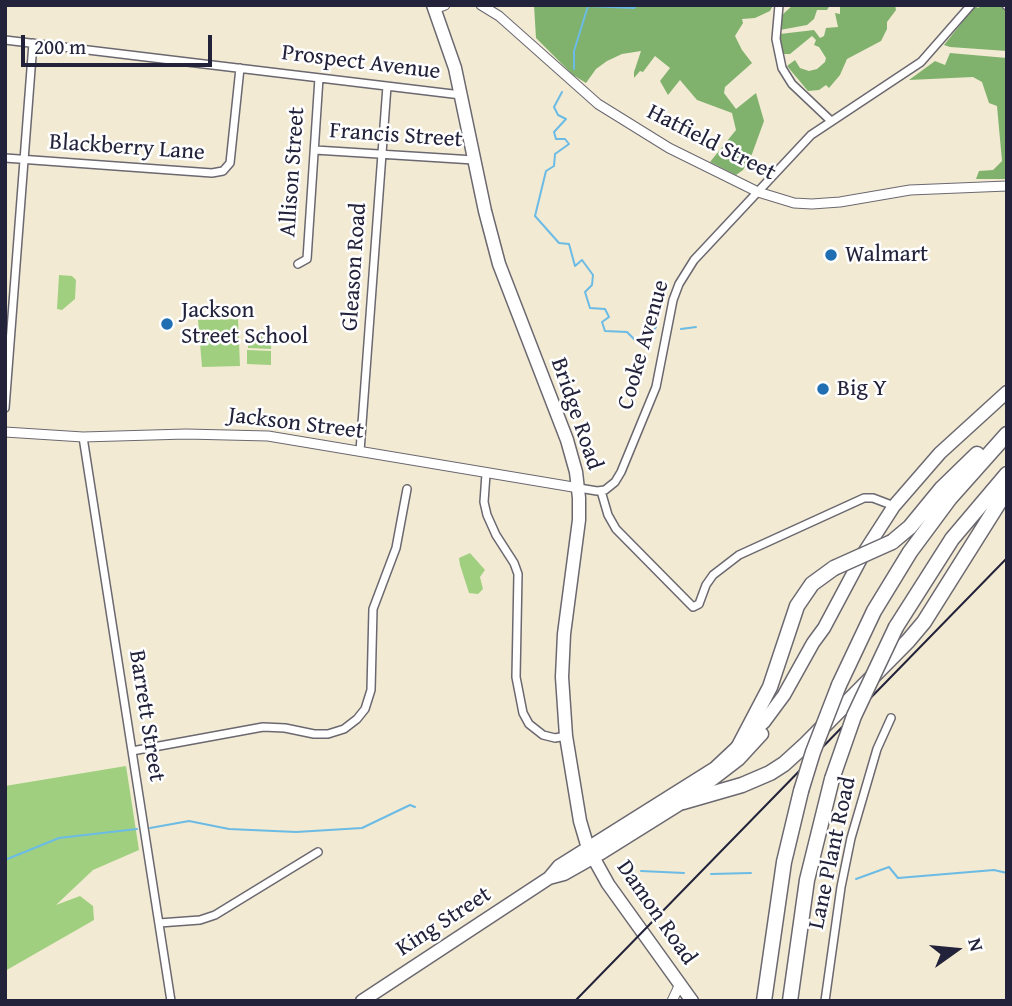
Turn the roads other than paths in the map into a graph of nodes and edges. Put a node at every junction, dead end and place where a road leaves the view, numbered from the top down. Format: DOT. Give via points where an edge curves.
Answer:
graph roads {
  1 [pos="481,5"];
  2 [pos="779,5"];
  3 [pos="971,5"];
  4 [pos="437,6"];
  5 [pos="5,40"];
  6 [pos="33,43"];
  7 [pos="240,68"];
  8 [pos="319,78"];
  9 [pos="387,86"];
  10 [pos="461,95"];
  11 [pos="830,120"];
  12 [pos="315,150"];
  13 [pos="382,154"];
  14 [pos="5,158"];
  15 [pos="24,160"];
  16 [pos="474,160"];
  17 [pos="1007,186"];
  18 [pos="758,191"];
  19 [pos="298,264"];
  20 [pos="1007,391"];
  21 [pos="5,408"];
  22 [pos="1007,427"];
  23 [pos="5,432"];
  24 [pos="1007,434"];
  25 [pos="83,437"];
  26 [pos="360,451"];
  27 [pos="486,474"];
  28 [pos="1007,474"];
  29 [pos="579,488"];
  30 [pos="407,489"];
  31 [pos="1007,490"];
  32 [pos="601,491"];
  33 [pos="894,506"];
  34 [pos="824,628"];
  35 [pos="891,718"];
  36 [pos="566,736"];
  37 [pos="737,748"];
  38 [pos="132,751"];
  39 [pos="683,802"];
  40 [pos="318,852"];
  41 [pos="590,853"];
  42 [pos="159,923"];
  43 [pos="680,984"];
  44 [pos="171,1001"];
  45 [pos="362,1001"];
  46 [pos="672,1001"];
  47 [pos="692,1001"];
  48 [pos="764,1001"];
  49 [pos="790,1001"];
  50 [pos="825,1001"];
  1 -- 18 [label="street, Hatfield Street" via="598,104 669,148"];
  2 -- 11 [label="street" via="776,39 782,68 792,84"];
  3 -- 11 [label="street, Cooke Avenue" via="921,62"];
  4 -- 10 [label="main road, Bridge Road"];
  5 -- 6 [label="street, Prospect Avenue"];
  6 -- 7 [label="street, Prospect Avenue"];
  6 -- 15 [label="street"];
  7 -- 8 [label="street, Prospect Avenue"];
  7 -- 15 [label="street, Blackberry Lane" via="230,163 225,170 212,173"];
  8 -- 9 [label="street, Prospect Avenue"];
  8 -- 12 [label="street, Allison Street"];
  9 -- 10 [label="street, Prospect Avenue"];
  9 -- 13 [label="street, Gleason Road"];
  10 -- 16 [label="main road, Bridge Road"];
  11 -- 18 [label="street, Cooke Avenue"];
  12 -- 13 [label="street, Francis Street"];
  12 -- 19 [label="street, Allison Street" via="307,259"];
  13 -- 16 [label="street, Francis Street"];
  13 -- 26 [label="street, Gleason Road"];
  14 -- 15 [label="street, Blackberry Lane"];
  15 -- 21 [label="street"];
  16 -- 29 [label="main road, Bridge Road" via="499,264 567,440"];
  17 -- 18 [label="street, Hatfield Street" via="910,190 812,204"];
  18 -- 32 [label="street, Cooke Avenue" via="694,260 679,284 649,408 618,477"];
  20 -- 33 [label="main road" via="935,458"];
  22 -- 37 [label="highway, bridge" via="892,542 834,568 812,584 799,600 770,687"];
  23 -- 25 [label="street, Jackson Street"];
  24 -- 48 [label="highway, bridge" via="910,552 874,611 839,685 813,752 784,862"];
  25 -- 26 [label="street, Jackson Street" via="259,435"];
  25 -- 38 [label="street, Barrett Street"];
  26 -- 27 [label="street, Jackson Street"];
  27 -- 29 [label="street, Jackson Street"];
  27 -- 36 [label="street" via="487,515 517,574 516,677 523,713 543,735"];
  28 -- 49 [label="highway, bridge" via="952,540 896,627 854,716 832,779 807,880"];
  29 -- 32 [label="street"];
  29 -- 36 [label="main road, Bridge Road" via="564,634"];
  30 -- 38 [label="street" via="396,548 373,609 370,696 357,719 328,734 263,727"];
  31 -- 39 [label="highway" via="924,622 806,744 763,777"];
  32 -- 33 [label="street" via="616,529 693,607 699,604 709,579 739,555 857,500 873,498"];
  33 -- 34 [label="main road"];
  34 -- 37 [label="main road" via="777,705"];
  34 -- 39 [label="main road" via="806,673 771,725 738,759"];
  35 -- 50 [label="street, Lane Plant Road" via="851,838"];
  36 -- 41 [label="main road, Bridge Road"];
  37 -- 41 [label="main road"];
  38 -- 42 [label="street, Barrett Street"];
  39 -- 41 [label="main road"];
  40 -- 42 [label="street" via="215,915"];
  41 -- 43 [label="main road, Damon Road"];
  41 -- 45 [label="main road, King Street" via="559,866 549,878"];
  42 -- 44 [label="street, Barrett Street"];
  43 -- 46 [label="street"];
  43 -- 47 [label="main road, Damon Road"];
}
